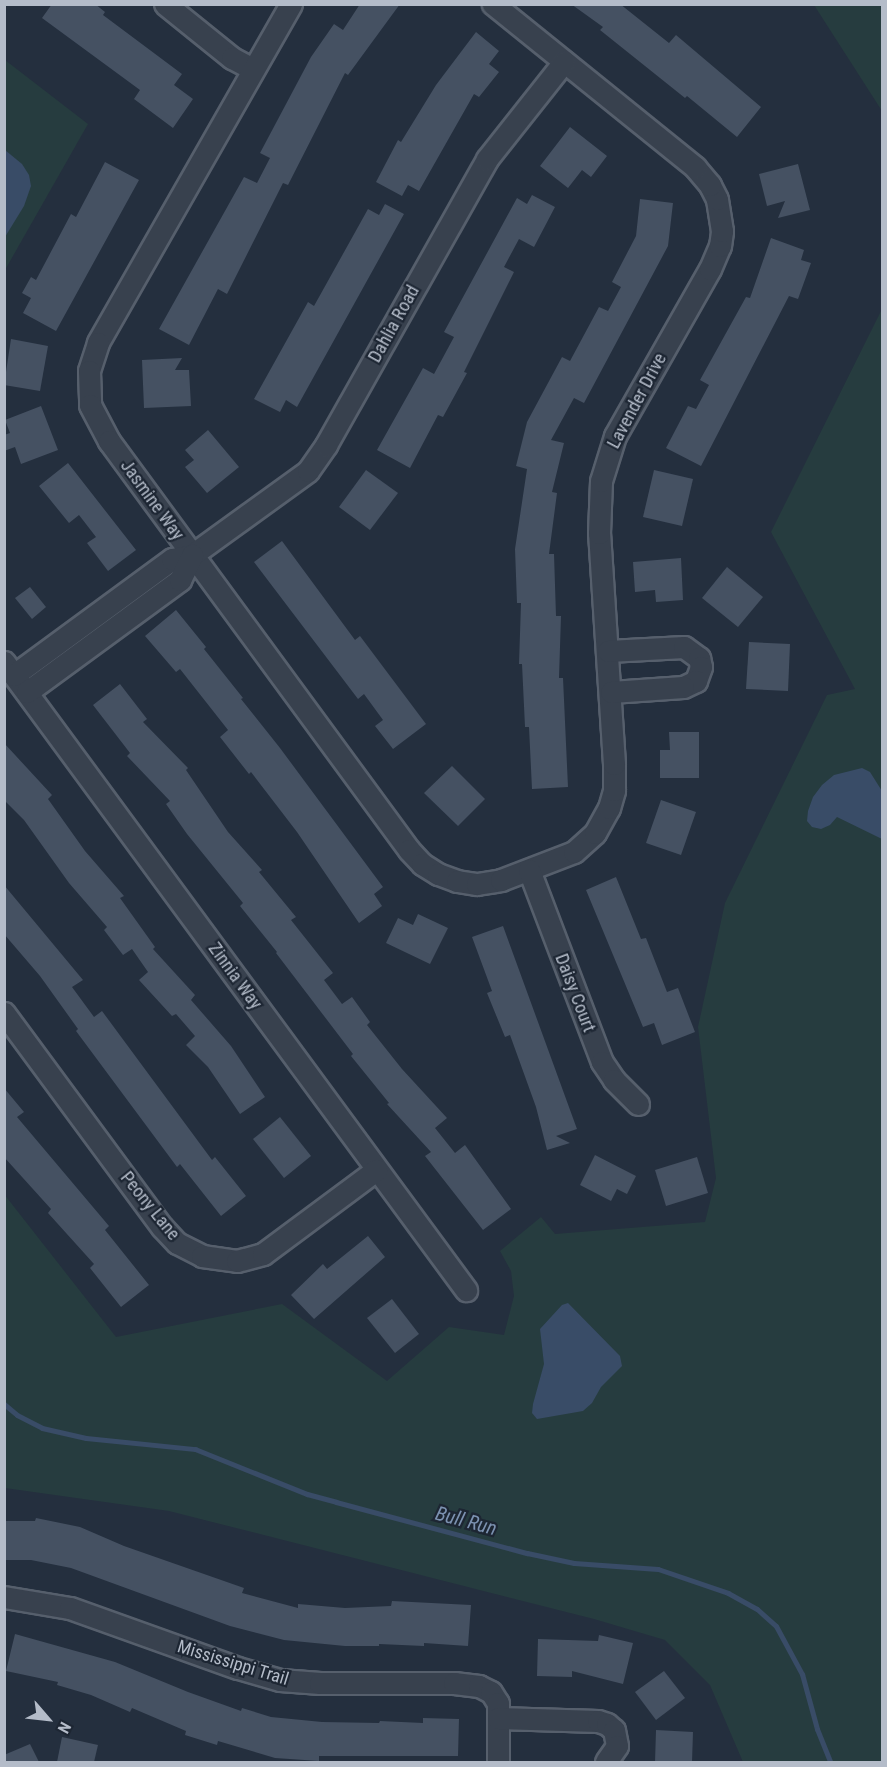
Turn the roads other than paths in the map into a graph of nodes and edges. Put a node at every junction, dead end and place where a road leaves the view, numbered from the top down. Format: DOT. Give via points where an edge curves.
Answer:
graph roads {
  1 [pos="165,4"];
  2 [pos="291,4"];
  3 [pos="493,4"];
  4 [pos="564,62"];
  5 [pos="253,69"];
  6 [pos="192,555"];
  7 [pos="608,651"];
  8 [pos="9,668"];
  9 [pos="27,692"];
  10 [pos="611,692"];
  11 [pos="529,870"];
  12 [pos="4,1013"];
  13 [pos="638,1104"];
  14 [pos="376,1170"];
  15 [pos="466,1290"];
  16 [pos="4,1597"];
  17 [pos="498,1711"];
  18 [pos="498,1762"];
  19 [pos="606,1762"];
  1 -- 5 [label="street" via="232,58"];
  2 -- 5 [label="street, Jasmine Way"];
  3 -- 4 [label="street, Lavender Drive"];
  4 -- 6 [label="street, Dahlia Road" via="487,159 315,463"];
  4 -- 7 [label="street, Lavender Drive" via="700,172 717,199 722,223 716,256 615,436 603,471 599,515"];
  5 -- 6 [label="street, Jasmine Way" via="105,331 89,371 88,399 100,428"];
  6 -- 8 [label="street, Dahlia Road" via="172,559"];
  6 -- 9 [label="street, Dahlia Road" via="180,579"];
  6 -- 11 [label="street, Jasmine Way" via="422,864 448,879 477,884"];
  7 -- 10 [label="street, Lavender Drive"];
  7 -- 10 [label="street" via="684,647 699,658 701,667 696,681 682,687"];
  8 -- 9 [label="street, Zinnia Way"];
  9 -- 14 [label="street, Zinnia Way"];
  10 -- 11 [label="street, Lavender Drive" via="614,781 606,816 595,833 574,852"];
  11 -- 13 [label="street, Daisy Court" via="602,1062"];
  12 -- 14 [label="street, Peony Lane" via="162,1227 177,1243 202,1256 237,1260 263,1254"];
  14 -- 15 [label="street, Zinnia Way"];
  16 -- 17 [label="street, Mississippi Trail" via="70,1608 280,1680 479,1686 491,1692"];
  17 -- 18 [label="street"];
  17 -- 19 [label="street" via="607,1724 614,1730 617,1746"];
}
